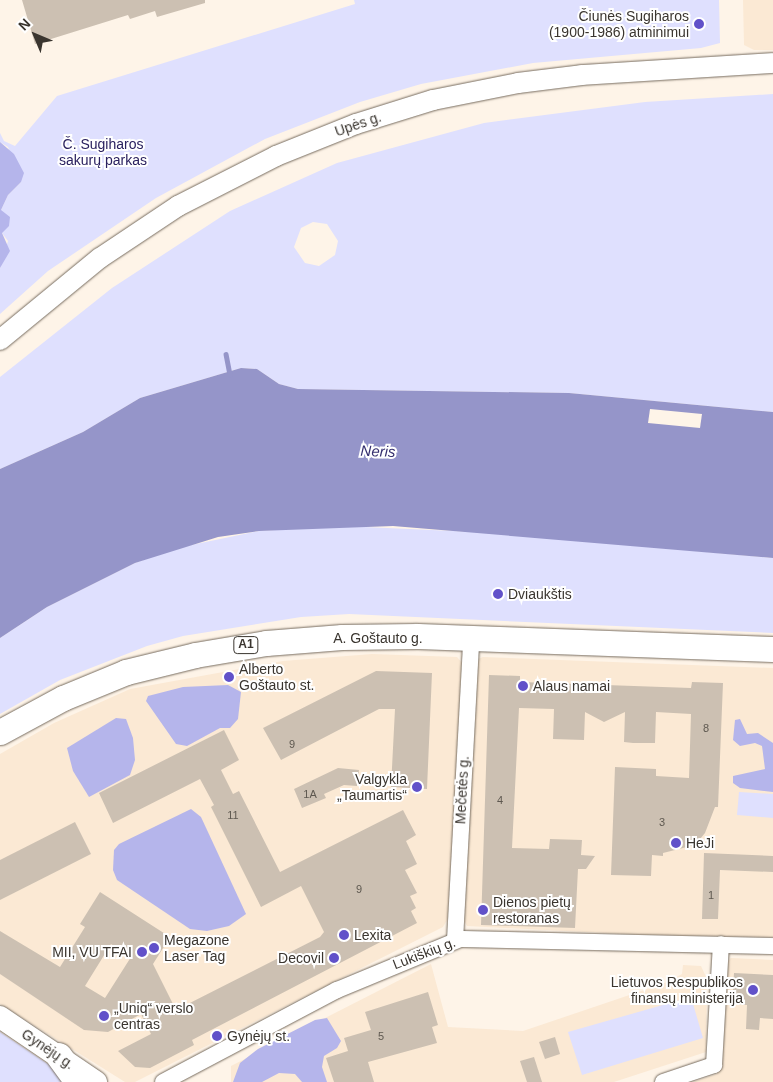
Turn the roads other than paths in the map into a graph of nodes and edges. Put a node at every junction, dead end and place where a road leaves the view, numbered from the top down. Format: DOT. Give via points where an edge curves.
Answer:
graph roads {
  1 [pos="773,63"];
  2 [pos="0,340"];
  3 [pos="470,640"];
  4 [pos="773,649"];
  5 [pos="0,732"];
  6 [pos="455,940"];
  7 [pos="721,944"];
  8 [pos="773,946"];
  9 [pos="0,1017"];
  10 [pos="59,1056"];
  11 [pos="78,1082"];
  12 [pos="96,1082"];
  13 [pos="163,1082"];
  14 [pos="663,1082"];
  1 -- 2 [label="street, Upės g." via="717,64 518,83 433,100 356,124 250,168 164,215 92,264"];
  3 -- 4 [label="main road, A. Goštauto g. / A1"];
  3 -- 5 [label="main road, A. Goštauto g. / A1" via="342,637 232,647 126,672 62,698"];
  3 -- 6 [label="street, Mečetės g."];
  6 -- 7 [label="street, Lukiškių g." via="485,937"];
  6 -- 13 [label="street, Lukiškių g." via="337,990"];
  7 -- 8 [label="street, Lukiškių g."];
  7 -- 14 [label="street" via="714,1065"];
  9 -- 10 [label="main road, Gynėjų g."];
  10 -- 11 [label="highway"];
  10 -- 12 [label="main road, Gynėjų g."];
}
